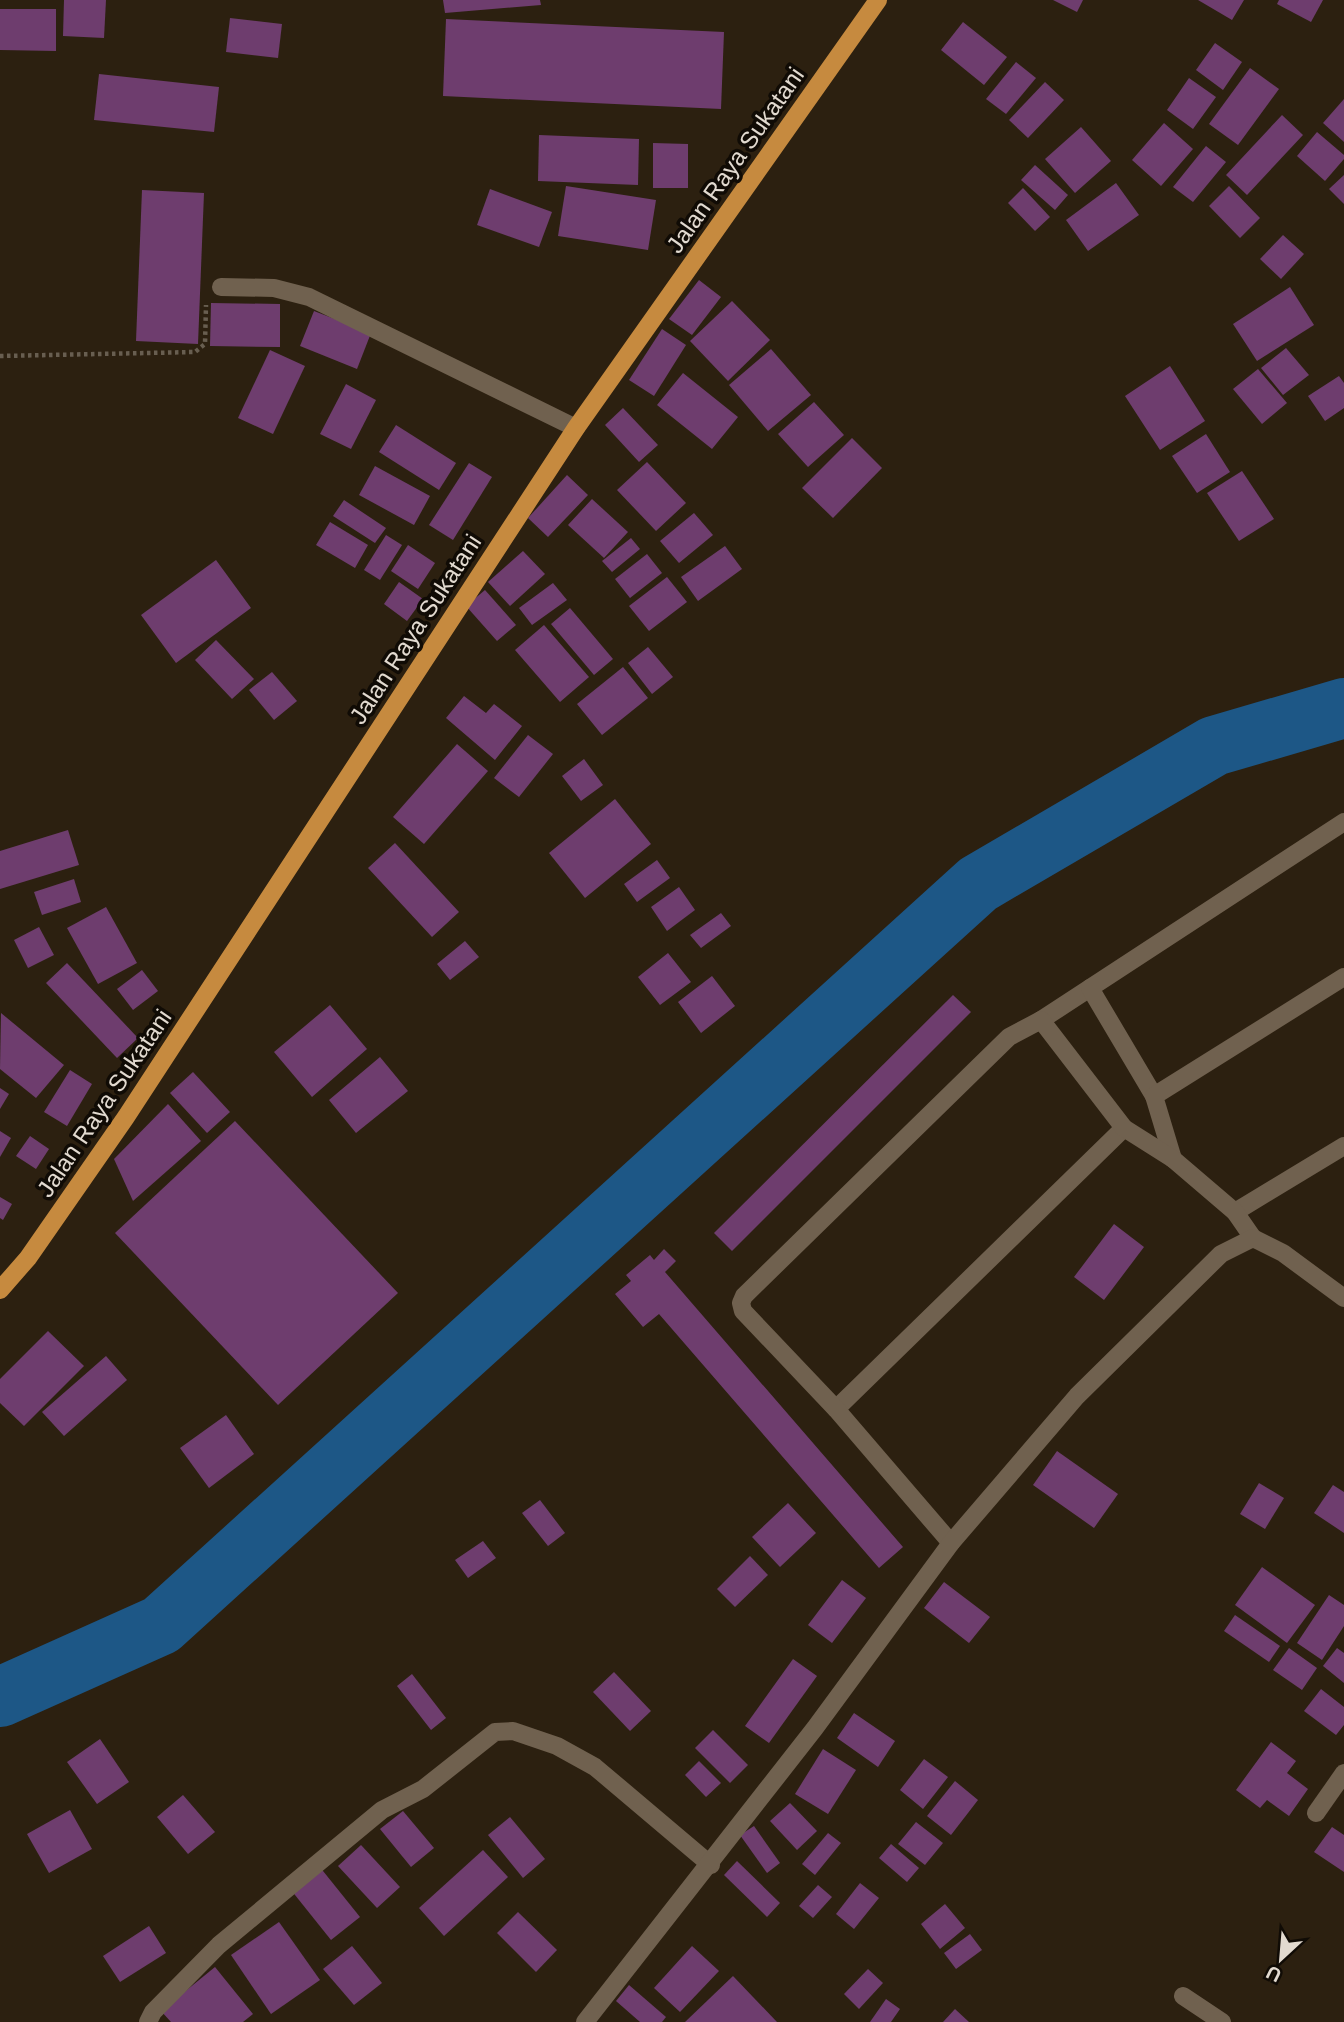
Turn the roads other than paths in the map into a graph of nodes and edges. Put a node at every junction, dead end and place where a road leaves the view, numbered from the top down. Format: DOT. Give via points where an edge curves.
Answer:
graph roads {
  1 [pos="878,0"];
  2 [pos="220,287"];
  3 [pos="576,428"];
  4 [pos="1344,822"];
  5 [pos="1344,977"];
  6 [pos="1090,988"];
  7 [pos="1041,1020"];
  8 [pos="1154,1097"];
  9 [pos="1124,1128"];
  10 [pos="1344,1146"];
  11 [pos="1174,1159"];
  12 [pos="1235,1212"];
  13 [pos="1253,1238"];
  14 [pos="0,1290"];
  15 [pos="1344,1298"];
  16 [pos="836,1409"];
  17 [pos="951,1543"];
  18 [pos="1344,1773"];
  19 [pos="1316,1813"];
  20 [pos="710,1865"];
  21 [pos="1184,1996"];
  22 [pos="148,2022"];
  23 [pos="585,2022"];
  24 [pos="1222,2022"];
  1 -- 3 [label="main road, Jalan Raya Sukatani"];
  2 -- 3 [label="street" via="274,288 309,298"];
  3 -- 14 [label="main road, Jalan Raya Sukatani" via="126,1117 28,1258"];
  4 -- 6 [label="street"];
  5 -- 8 [label="street"];
  6 -- 7 [label="street"];
  6 -- 8 [label="street"];
  7 -- 9 [label="street"];
  7 -- 16 [label="street" via="1009,1037 744,1296 743,1311"];
  8 -- 11 [label="street"];
  9 -- 11 [label="street"];
  9 -- 16 [label="street"];
  10 -- 12 [label="street"];
  11 -- 12 [label="street"];
  12 -- 13 [label="street"];
  13 -- 15 [label="street" via="1283,1253"];
  13 -- 17 [label="street" via="1221,1254 1077,1396"];
  16 -- 17 [label="street"];
  17 -- 20 [label="street"];
  18 -- 19 [label="street"];
  20 -- 22 [label="street" via="595,1766 513,1731 495,1732 423,1788 382,1810 219,1945"];
  20 -- 23 [label="street"];
  21 -- 24 [label="street"];
}
